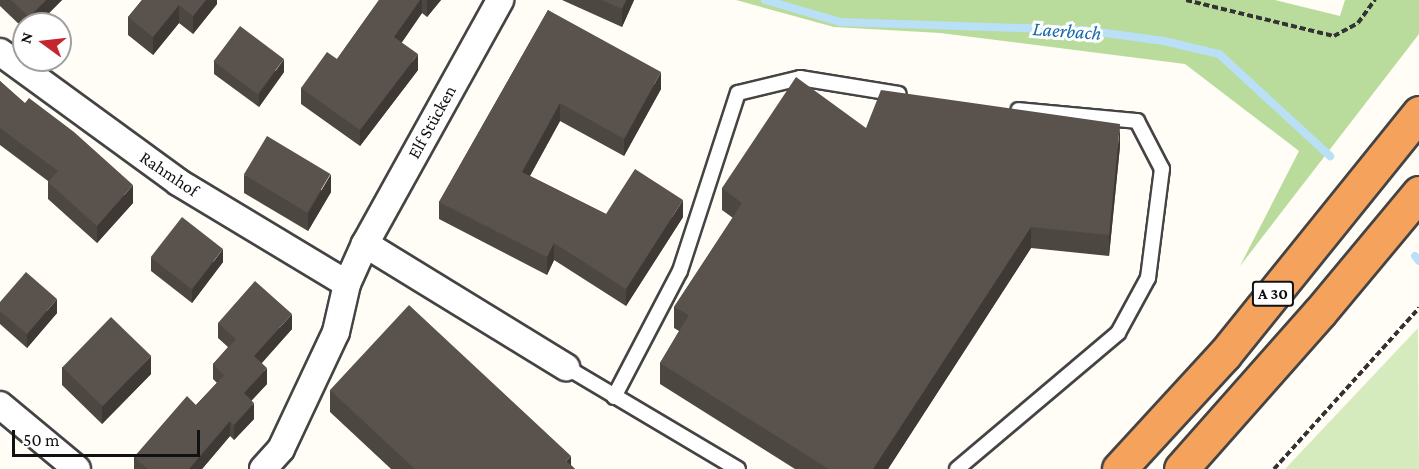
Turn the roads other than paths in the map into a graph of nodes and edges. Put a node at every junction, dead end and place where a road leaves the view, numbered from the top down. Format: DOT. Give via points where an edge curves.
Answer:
graph roads {
  1 [pos="500,0"];
  2 [pos="0,52"];
  3 [pos="915,96"];
  4 [pos="1007,108"];
  5 [pos="1419,113"];
  6 [pos="1419,193"];
  7 [pos="365,244"];
  8 [pos="347,284"];
  9 [pos="566,367"];
  10 [pos="614,397"];
  11 [pos="0,405"];
  12 [pos="77,469"];
  13 [pos="263,469"];
  14 [pos="738,469"];
  15 [pos="957,469"];
  16 [pos="1119,469"];
  17 [pos="1181,469"];
  1 -- 7 [label="street, Elf Stücken"];
  2 -- 8 [label="street, Rahmhof" via="178,182"];
  3 -- 10 [label="lane" via="800,78 738,93 680,271"];
  4 -- 15 [label="lane" via="1137,121 1162,169 1148,278 1118,333"];
  5 -- 16 [label="highway, A 30" via="1224,355"];
  6 -- 17 [label="highway, A 30"];
  7 -- 8 [label="street, Elf Stücken"];
  7 -- 9 [label="street"];
  8 -- 13 [label="street, Elf Stücken" via="336,332 281,449"];
  9 -- 10 [label="lane"];
  10 -- 14 [label="lane"];
  11 -- 12 [label="street"];
}
